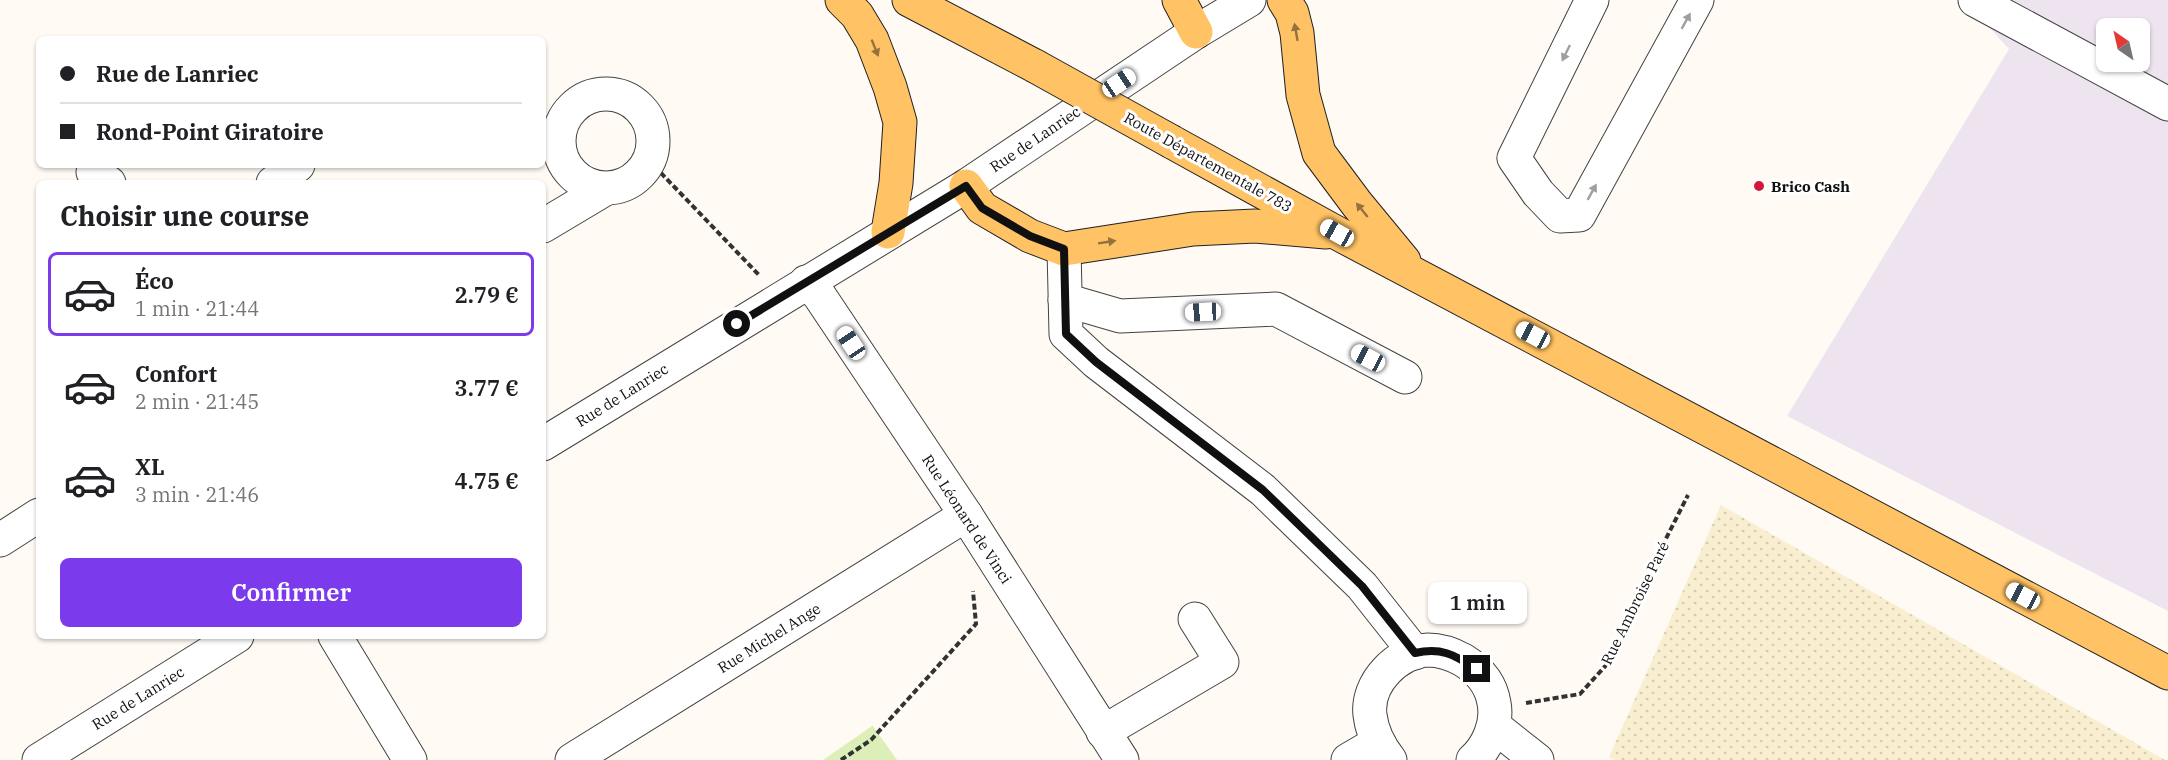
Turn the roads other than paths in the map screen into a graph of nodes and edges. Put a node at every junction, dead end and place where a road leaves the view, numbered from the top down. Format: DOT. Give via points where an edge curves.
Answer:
graph roads {
  1 [pos="842,0"];
  2 [pos="909,0"];
  3 [pos="1179,0"];
  4 [pos="1249,0"];
  5 [pos="1284,0"];
  6 [pos="1592,0"];
  7 [pos="1697,0"];
  8 [pos="1975,0"];
  9 [pos="1196,32"];
  10 [pos="2168,104"];
  11 [pos="556,108"];
  12 [pos="294,168"];
  13 [pos="277,180"];
  14 [pos="966,186"];
  15 [pos="605,189"];
  16 [pos="546,224"];
  17 [pos="888,232"];
  18 [pos="1337,233"];
  19 [pos="1064,249"];
  20 [pos="1413,272"];
  21 [pos="806,282"];
  22 [pos="1065,300"];
  23 [pos="1405,377"];
  24 [pos="546,442"];
  25 [pos="966,515"];
  26 [pos="36,517"];
  27 [pos="0,540"];
  28 [pos="1195,619"];
  29 [pos="232,639"];
  30 [pos="337,639"];
  31 [pos="1415,653"];
  32 [pos="2168,673"];
  33 [pos="1495,717"];
  34 [pos="1103,732"];
  35 [pos="1384,751"];
  36 [pos="39,760"];
  37 [pos="410,760"];
  38 [pos="572,760"];
  39 [pos="1122,760"];
  40 [pos="1348,760"];
  41 [pos="1473,760"];
  42 [pos="1538,760"];
  1 -- 17 [label="main road, one-way" via="872,40 900,122"];
  2 -- 18 [label="main road, Route Départementale 783, bridge"];
  3 -- 9 [label="main road"];
  4 -- 9 [label="street, Rue de Lanriec"];
  20 -- 5 [label="main road, one-way" via="1319,153 1302,95 1297,33"];
  6 -- 7 [label="street, one-way" via="1514,158 1538,194 1560,216 1579,215"];
  8 -- 10 [label="street"];
  9 -- 14 [label="street, Rue de Lanriec"];
  11 -- 15 [label="street" via="563,121 558,136 565,166 581,182"];
  11 -- 15 [label="street" via="600,94 625,97 646,115 653,139 642,171 622,186"];
  12 -- 13 [label="street"];
  14 -- 17 [label="street, Rue de Lanriec"];
  14 -- 19 [label="main road" via="982,208 1030,236"];
  15 -- 16 [label="street"];
  17 -- 21 [label="street, Rue de Lanriec"];
  19 -- 18 [label="main road, one-way" via="1194,229 1255,226"];
  18 -- 20 [label="main road, Route Départementale 783"];
  19 -- 22 [label="street"];
  20 -- 32 [label="main road, Route Départementale 783"];
  21 -- 24 [label="street, Rue de Lanriec"];
  21 -- 25 [label="street, Rue Léonard de Vinci" via="819,295"];
  22 -- 23 [label="street" via="1120,316 1276,309"];
  22 -- 31 [label="street" via="1066,334 1096,362 1263,490 1362,586"];
  25 -- 34 [label="street, Rue Léonard de Vinci"];
  25 -- 38 [label="street, Rue Michel Ange"];
  26 -- 27 [label="street"];
  28 -- 34 [label="street" via="1222,662"];
  29 -- 36 [label="street, Rue de Lanriec"];
  30 -- 37 [label="street"];
  31 -- 33 [label="street" via="1450,653 1477,669 1493,694"];
  31 -- 35 [label="street" via="1396,662 1374,690 1369,714"];
  33 -- 41 [label="street" via="1482,753"];
  33 -- 42 [label="street"];
  34 -- 39 [label="street, Rue Léonard de Vinci"];
  35 -- 40 [label="street"];
}
